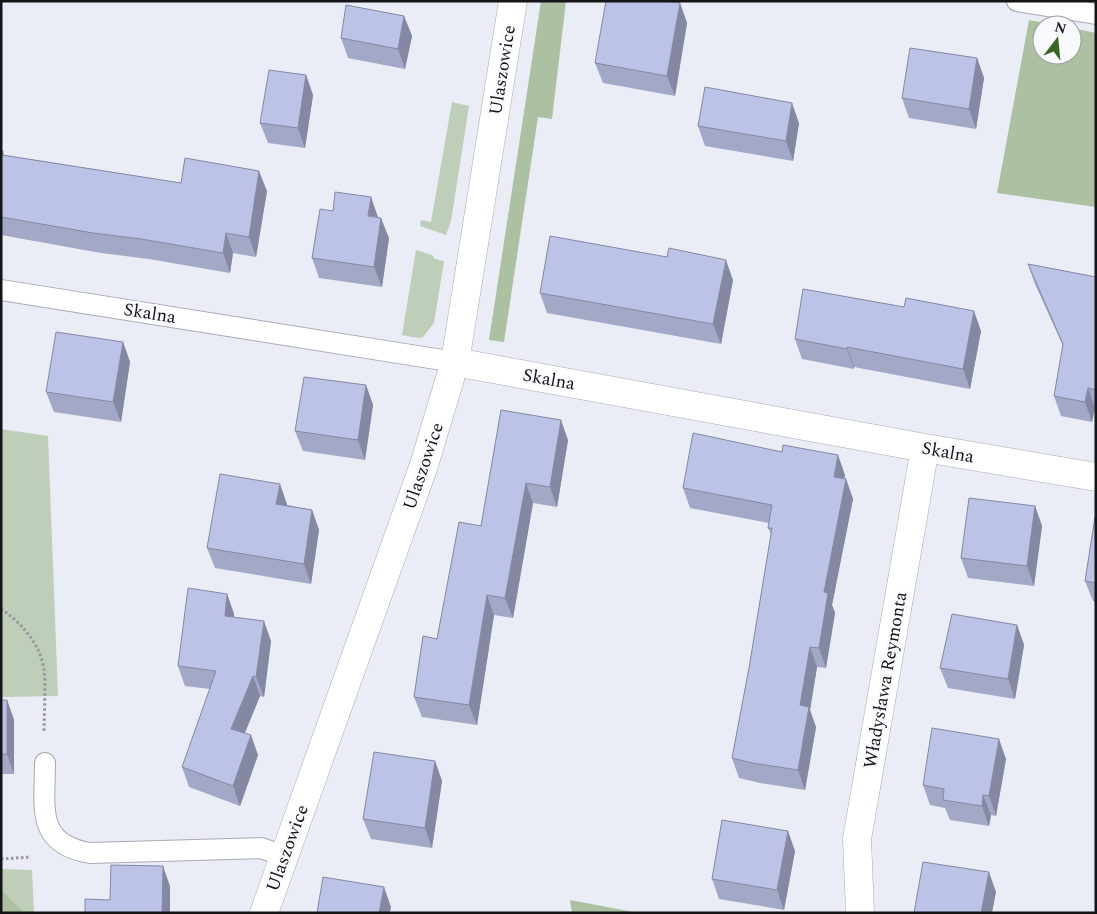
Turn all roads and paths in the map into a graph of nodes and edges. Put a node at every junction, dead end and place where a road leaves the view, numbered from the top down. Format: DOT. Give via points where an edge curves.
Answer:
graph roads {
  1 [pos="513,1"];
  2 [pos="1017,1"];
  3 [pos="1096,14"];
  4 [pos="1,290"];
  5 [pos="455,362"];
  6 [pos="925,448"];
  7 [pos="1096,477"];
  8 [pos="1,609"];
  9 [pos="45,763"];
  10 [pos="284,856"];
  11 [pos="264,913"];
  12 [pos="860,913"];
  1 -- 5 [label="street, Ulaszowice"];
  2 -- 3 [label="lane"];
  4 -- 5 [label="lane, Skalna"];
  5 -- 6 [label="street, Skalna"];
  5 -- 10 [label="street, Ulaszowice" via="424,464"];
  6 -- 7 [label="street, Skalna"];
  6 -- 12 [label="street, Władysława Reymonta" via="857,839"];
  8 -- 9 [label="path" via="13,616 35,643 44,669"];
  9 -- 10 [label="lane" via="47,826 63,845 74,850 90,853 261,848"];
  10 -- 11 [label="street, Ulaszowice"];
}
